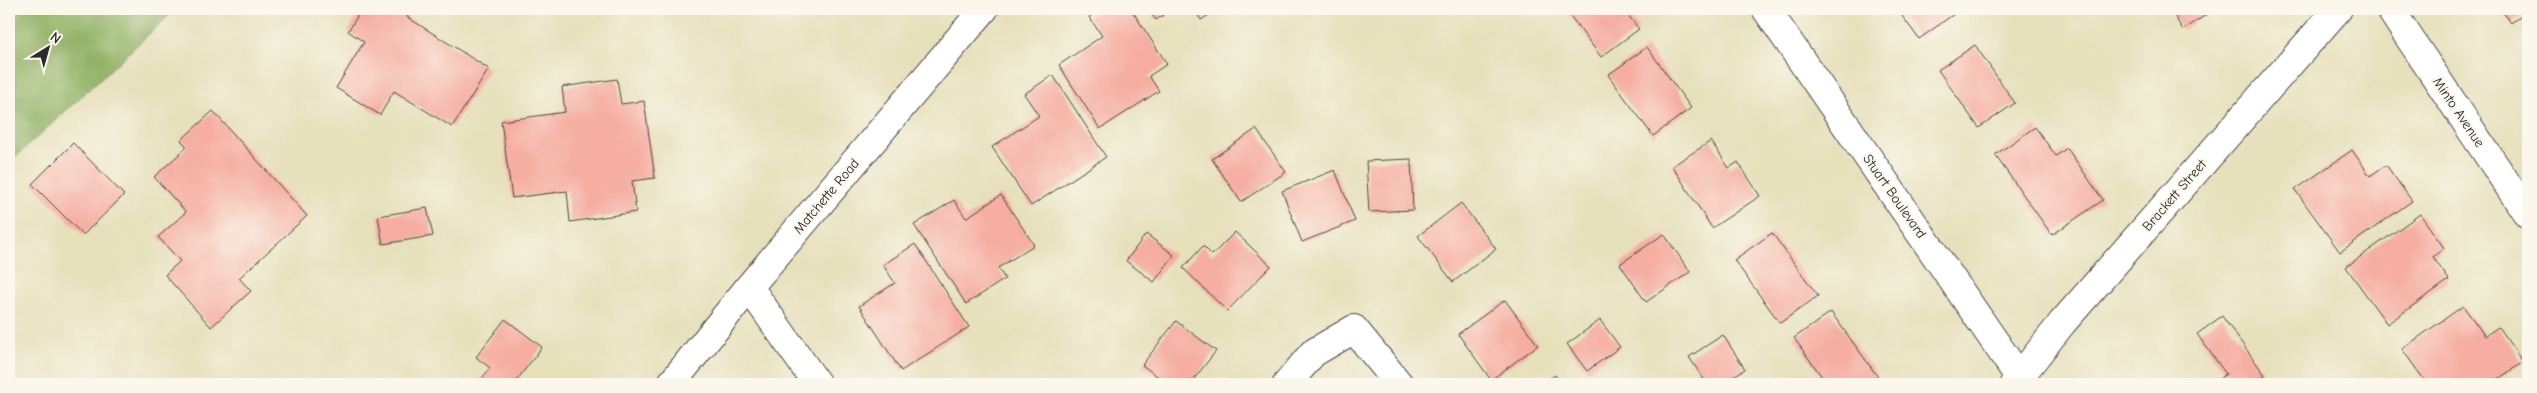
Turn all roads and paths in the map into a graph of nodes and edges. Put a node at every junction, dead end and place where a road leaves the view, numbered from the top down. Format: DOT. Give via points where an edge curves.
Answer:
graph roads {
  1 [pos="984,9"];
  2 [pos="1766,9"];
  3 [pos="2338,9"];
  4 [pos="2390,9"];
  5 [pos="2528,215"];
  6 [pos="749,288"];
  7 [pos="2019,382"];
  8 [pos="671,384"];
  9 [pos="817,384"];
  10 [pos="1288,384"];
  11 [pos="1399,384"];
  1 -- 6 [label="street, Matchette Road"];
  2 -- 7 [label="street, Stuart Boulevard"];
  3 -- 7 [label="street, Brackett Street" via="2062,323"];
  4 -- 5 [label="street, Minto Avenue"];
  6 -- 8 [label="street, Matchette Road"];
  6 -- 9 [label="street"];
  10 -- 11 [label="street" via="1314,353 1354,329"];
}
